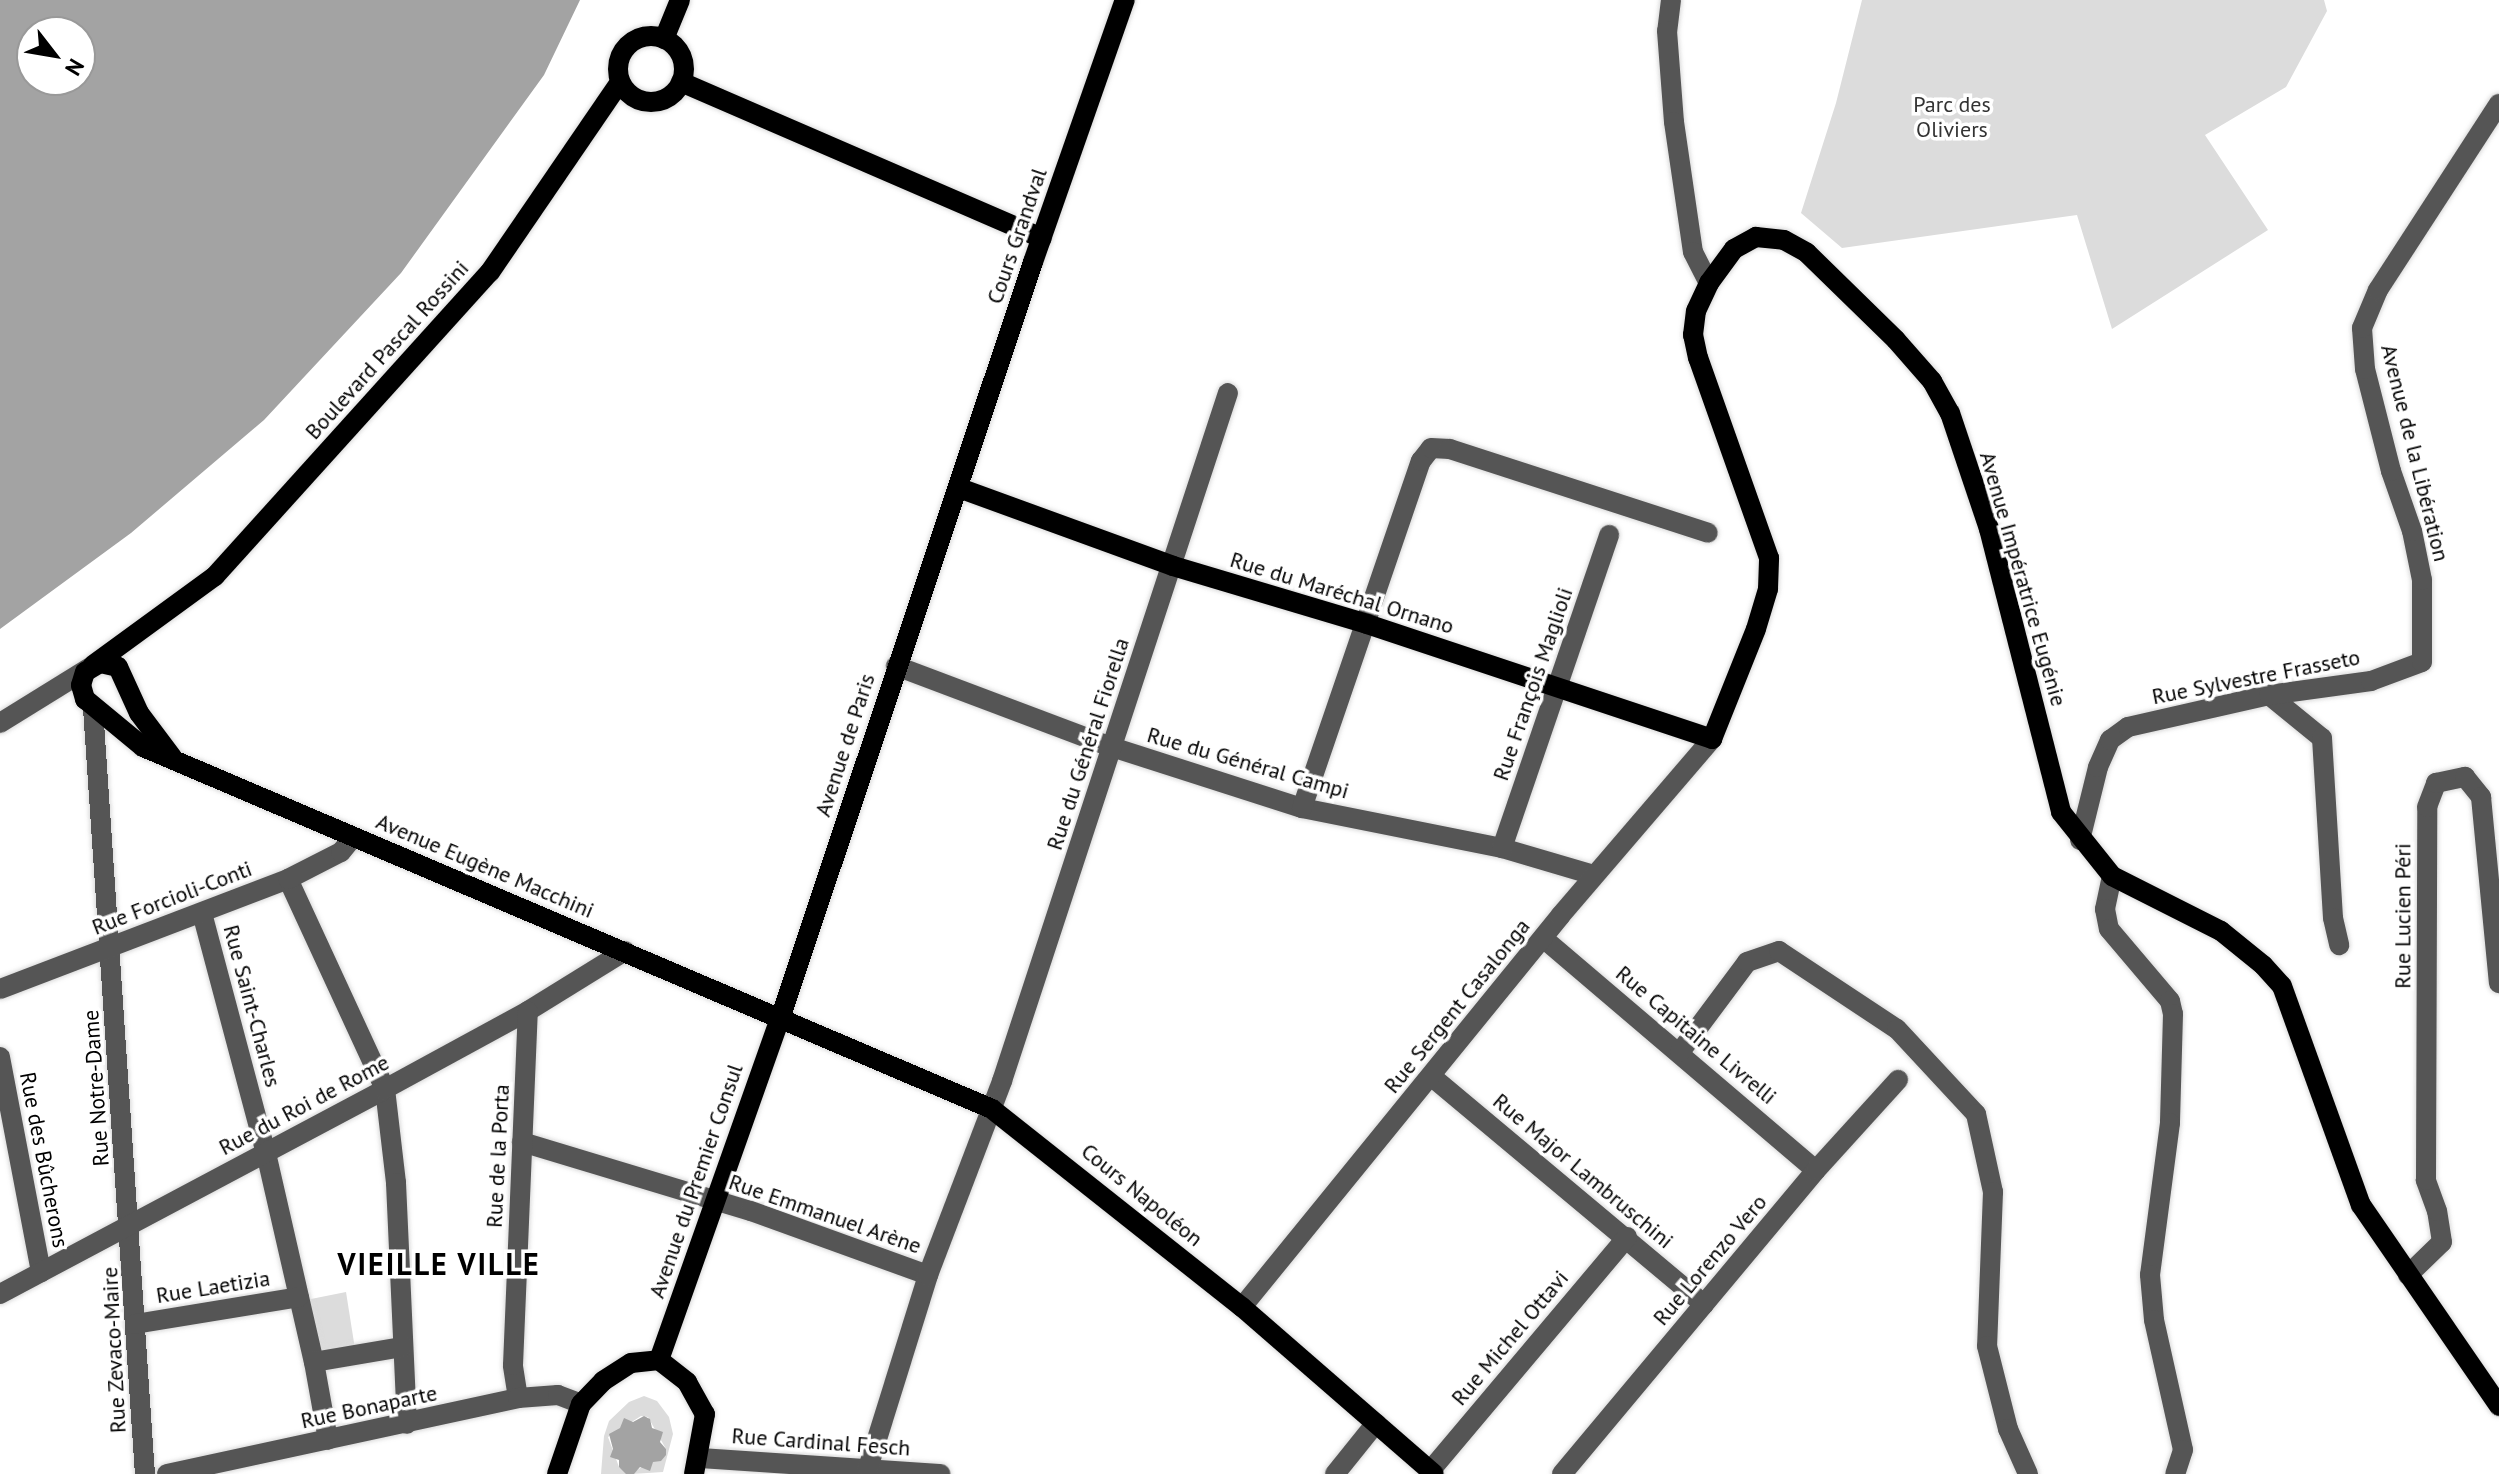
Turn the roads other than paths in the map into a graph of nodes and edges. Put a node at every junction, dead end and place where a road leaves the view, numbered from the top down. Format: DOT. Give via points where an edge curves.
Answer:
graph roads {
  1 [pos="680,0"];
  2 [pos="1125,0"];
  3 [pos="1671,0"];
  4 [pos="664,39"];
  5 [pos="620,82"];
  6 [pos="681,82"];
  7 [pos="2499,104"];
  8 [pos="1042,238"];
  9 [pos="1709,283"];
  10 [pos="1228,393"];
  11 [pos="959,488"];
  12 [pos="1708,533"];
  13 [pos="1609,535"];
  14 [pos="1173,566"];
  15 [pos="156,622"];
  16 [pos="1367,624"];
  17 [pos="2422,662"];
  18 [pos="896,666"];
  19 [pos="89,668"];
  20 [pos="122,671"];
  21 [pos="1559,689"];
  22 [pos="2269,695"];
  23 [pos="93,708"];
  24 [pos="0,723"];
  25 [pos="1712,739"];
  26 [pos="1112,747"];
  27 [pos="172,757"];
  28 [pos="1302,808"];
  29 [pos="353,837"];
  30 [pos="2080,840"];
  31 [pos="1502,848"];
  32 [pos="1594,875"];
  33 [pos="2112,876"];
  34 [pos="288,879"];
  35 [pos="202,913"];
  36 [pos="1543,938"];
  37 [pos="2339,945"];
  38 [pos="110,948"];
  39 [pos="625,951"];
  40 [pos="2499,983"];
  41 [pos="0,989"];
  42 [pos="528,1011"];
  43 [pos="780,1019"];
  44 [pos="1680,1052"];
  45 [pos="0,1057"];
  46 [pos="1431,1076"];
  47 [pos="1898,1080"];
  48 [pos="385,1089"];
  49 [pos="992,1109"];
  50 [pos="522,1142"];
  51 [pos="266,1153"];
  52 [pos="1816,1170"];
  53 [pos="713,1201"];
  54 [pos="131,1224"];
  55 [pos="1627,1237"];
  56 [pos="41,1272"];
  57 [pos="928,1275"];
  58 [pos="2408,1275"];
  59 [pos="0,1294"];
  60 [pos="299,1297"];
  61 [pos="1704,1304"];
  62 [pos="1242,1307"];
  63 [pos="135,1324"];
  64 [pos="402,1347"];
  65 [pos="659,1360"];
  66 [pos="314,1362"];
  67 [pos="518,1398"];
  68 [pos="581,1404"];
  69 [pos="2499,1406"];
  70 [pos="1376,1423"];
  71 [pos="407,1424"];
  72 [pos="328,1440"];
  73 [pos="697,1466"];
  74 [pos="868,1468"];
  75 [pos="795,1470"];
  76 [pos="1432,1473"];
  77 [pos="145,1474"];
  78 [pos="167,1474"];
  79 [pos="557,1474"];
  80 [pos="940,1474"];
  81 [pos="1335,1474"];
  82 [pos="1562,1474"];
  83 [pos="2028,1474"];
  84 [pos="2175,1474"];
  1 -- 4 [label="main road"];
  2 -- 8 [label="main road, Cours Grandval"];
  3 -- 9 [label="street" via="1667,31 1674,122 1693,252"];
  4 -- 5 [label="main road" via="653,36 632,42 619,60"];
  4 -- 6 [label="main road" via="683,62"];
  5 -- 6 [label="main road" via="634,98 656,102"];
  5 -- 15 [label="main road, Boulevard Pascal Rossini" via="490,272 215,576"];
  6 -- 8 [label="main road"];
  7 -- 17 [label="street, Avenue de la Libération" via="2378,290 2362,328 2365,369 2422,580"];
  8 -- 11 [label="main road, Cours Grandval"];
  9 -- 25 [label="main road, Avenue Impératrice Eugénie" via="1696,311 1693,335 1698,358 1769,558 1768,589 1756,629"];
  9 -- 30 [label="main road, Avenue Impératrice Eugénie" via="1734,249 1756,237 1784,240 1807,253 1932,381 1950,413 1989,529 2061,812"];
  10 -- 14 [label="street, Rue du Général Fiorella"];
  11 -- 14 [label="main road, Rue du Maréchal Ornano"];
  11 -- 18 [label="main road, Avenue de Paris"];
  12 -- 16 [label="street" via="1450,449 1431,448 1421,461"];
  13 -- 21 [label="street, Rue François Maglioli"];
  14 -- 16 [label="main road, Rue du Maréchal Ornano"];
  14 -- 26 [label="street, Rue du Général Fiorella"];
  15 -- 19 [label="main road, Boulevard Pascal Rossini"];
  15 -- 20 [label="main road, Boulevard Pascal Rossini"];
  16 -- 21 [label="main road, Rue du Maréchal Ornano"];
  16 -- 28 [label="street"];
  17 -- 22 [label="street, Rue Sylvestre Frasseto" via="2371,681"];
  18 -- 26 [label="street, Rue du Général Campi"];
  18 -- 43 [label="main road, Avenue de Paris"];
  19 -- 20 [label="main road" via="106,663"];
  19 -- 23 [label="main road" via="81,685"];
  19 -- 24 [label="street"];
  20 -- 27 [label="main road, Avenue Eugène Macchini" via="139,713"];
  21 -- 25 [label="main road, Rue du Maréchal Ornano"];
  21 -- 31 [label="street, Rue François Maglioli"];
  22 -- 30 [label="street, Rue Sylvestre Frasseto" via="2128,727 2110,740"];
  22 -- 37 [label="street" via="2322,738"];
  23 -- 27 [label="main road, Avenue Eugène Macchini" via="143,747"];
  23 -- 38 [label="street, Rue Notre-Dame"];
  25 -- 32 [label="street, Rue Sergent Casalonga"];
  26 -- 28 [label="street, Rue du Général Campi"];
  26 -- 49 [label="street, Rue du Général Fiorella"];
  27 -- 29 [label="main road, Avenue Eugène Macchini"];
  28 -- 31 [label="street, Rue du Général Campi"];
  29 -- 34 [label="street, Rue Forcioli-Conti" via="341,852"];
  29 -- 39 [label="main road, Avenue Eugène Macchini"];
  30 -- 33 [label="main road, Avenue Impératrice Eugénie"];
  31 -- 32 [label="street, Rue du Général Campi"];
  32 -- 36 [label="street, Rue Sergent Casalonga"];
  33 -- 58 [label="main road, Avenue Impératrice Eugénie" via="2221,931 2282,986 2361,1205"];
  33 -- 84 [label="street" via="2105,909 2109,929 2170,1001 2173,1014 2170,1123 2150,1275 2154,1320 2183,1450"];
  34 -- 35 [label="street, Rue Forcioli-Conti"];
  34 -- 48 [label="street"];
  35 -- 38 [label="street, Rue Forcioli-Conti"];
  35 -- 51 [label="street, Rue Saint-Charles"];
  36 -- 44 [label="street, Rue Capitaine Livrelli"];
  36 -- 46 [label="street, Rue Sergent Casalonga"];
  38 -- 41 [label="street, Rue Forcioli-Conti"];
  38 -- 54 [label="street, Rue Notre-Dame"];
  39 -- 42 [label="street, Rue du Roi de Rome"];
  39 -- 43 [label="main road, Avenue Eugène Macchini"];
  40 -- 58 [label="street, Rue Lucien Péri" via="2481,797 2465,777 2436,783 2427,807 2426,1180 2442,1242"];
  42 -- 48 [label="street, Rue du Roi de Rome"];
  42 -- 50 [label="street, Rue de la Porta"];
  43 -- 49 [label="main road, Cours Napoléon"];
  43 -- 53 [label="main road, Avenue du Premier Consul"];
  44 -- 52 [label="street, Rue Capitaine Livrelli"];
  44 -- 83 [label="street" via="1747,962 1779,951 1897,1029 1976,1114 1993,1192 1987,1346 2008,1429"];
  45 -- 56 [label="street, Rue des Bûcherons"];
  46 -- 55 [label="street, Rue Major Lambruschini"];
  46 -- 62 [label="street, Rue Sergent Casalonga"];
  47 -- 52 [label="street, Rue Lorenzo Vero"];
  48 -- 51 [label="street, Rue du Roi de Rome"];
  48 -- 64 [label="street" via="396,1183"];
  49 -- 57 [label="street, Rue du Général Fiorella"];
  49 -- 62 [label="main road, Cours Napoléon"];
  50 -- 53 [label="street, Rue Emmanuel Arène"];
  50 -- 67 [label="street, Rue de la Porta" via="513,1365"];
  51 -- 54 [label="street, Rue du Roi de Rome"];
  51 -- 60 [label="street, Rue Saint-Charles"];
  52 -- 61 [label="street, Rue Lorenzo Vero"];
  53 -- 57 [label="street, Rue Emmanuel Arène"];
  53 -- 65 [label="main road, Avenue du Premier Consul"];
  54 -- 56 [label="street, Rue du Roi de Rome"];
  54 -- 63 [label="street, Rue Zevaco-Maire"];
  55 -- 61 [label="street, Rue Major Lambruschini"];
  55 -- 76 [label="street, Rue Michel Ottavi"];
  56 -- 59 [label="street, Rue du Roi de Rome"];
  57 -- 74 [label="street, Rue du Général Fiorella"];
  58 -- 69 [label="main road, Avenue Impératrice Eugénie"];
  60 -- 63 [label="street, Rue Laetizia"];
  60 -- 66 [label="street, Rue Saint-Charles"];
  61 -- 82 [label="street, Rue Lorenzo Vero"];
  62 -- 70 [label="main road, Cours Napoléon"];
  63 -- 77 [label="street, Rue Zevaco-Maire"];
  64 -- 66 [label="street"];
  64 -- 71 [label="street"];
  65 -- 68 [label="main road" via="631,1363"];
  65 -- 73 [label="main road" via="687,1382 705,1414"];
  66 -- 72 [label="street, Rue Saint-Charles"];
  67 -- 68 [label="street, Rue Bonaparte" via="558,1395"];
  67 -- 71 [label="street, Rue Bonaparte"];
  68 -- 79 [label="main road"];
  70 -- 76 [label="main road, Cours Napoléon"];
  70 -- 81 [label="street"];
  71 -- 72 [label="street, Rue Bonaparte"];
  72 -- 78 [label="street, Rue Bonaparte"];
  73 -- 75 [label="street, Rue Cardinal Fesch"];
  74 -- 75 [label="street, Rue Cardinal Fesch"];
  74 -- 80 [label="street, Rue Cardinal Fesch"];
}
